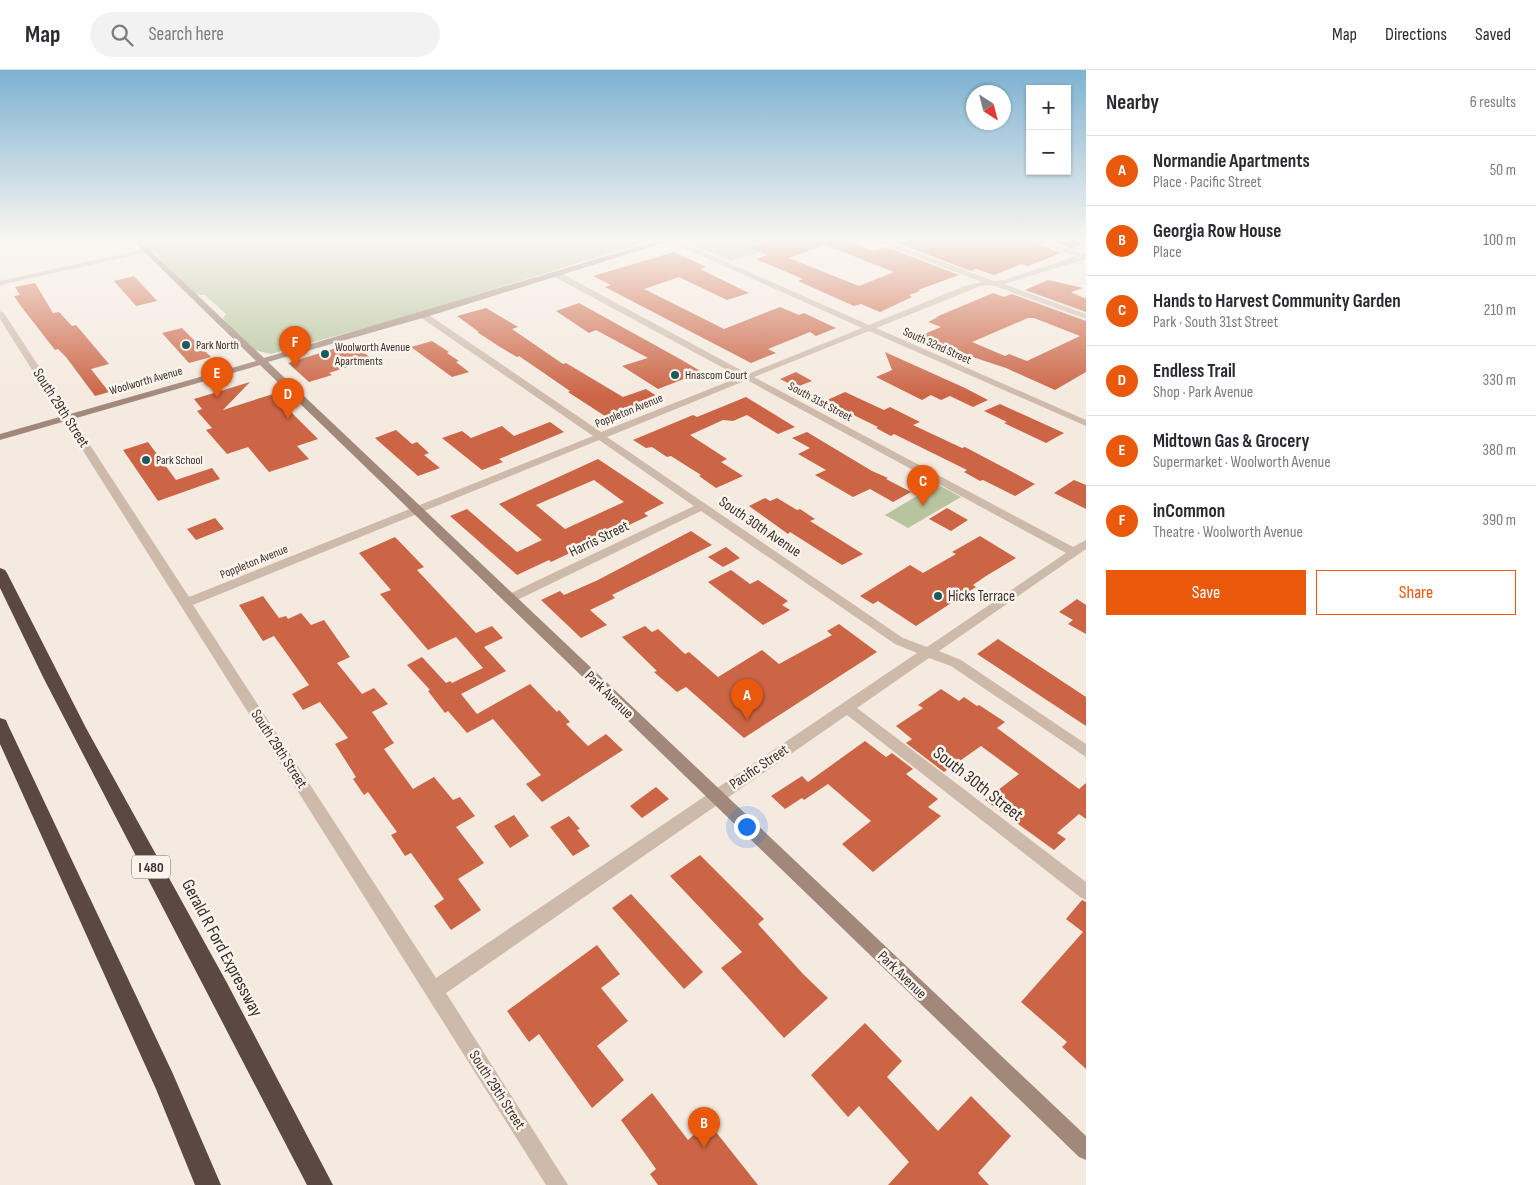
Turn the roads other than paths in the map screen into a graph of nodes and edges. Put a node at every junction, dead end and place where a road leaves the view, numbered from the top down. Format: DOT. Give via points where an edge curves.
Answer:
graph roads {
  1 [pos="187,291"];
  2 [pos="501,291"];
  3 [pos="587,291"];
  4 [pos="784,291"];
  5 [pos="960,291"];
  6 [pos="1014,291"];
  7 [pos="0,313"];
  8 [pos="423,315"];
  9 [pos="1086,317"];
  10 [pos="867,328"];
  11 [pos="260,362"];
  12 [pos="746,377"];
  13 [pos="67,417"];
  14 [pos="1086,423"];
  15 [pos="600,436"];
  16 [pos="0,437"];
  17 [pos="702,506"];
  18 [pos="416,510"];
  19 [pos="1080,548"];
  20 [pos="0,572"];
  21 [pos="509,599"];
  22 [pos="186,603"];
  23 [pos="927,652"];
  24 [pos="847,707"];
  25 [pos="0,725"];
  26 [pos="1086,751"];
  27 [pos="715,797"];
  28 [pos="1086,892"];
  29 [pos="433,991"];
  30 [pos="1086,1150"];
  31 [pos="208,1185"];
  32 [pos="320,1185"];
  33 [pos="558,1185"];
  1 -- 11 [label="street, Park Avenue"];
  2 -- 8 [label="street, Woolworth Avenue"];
  3 -- 12 [label="street, South 31st Street"];
  4 -- 10 [label="street, South 32nd Street"];
  5 -- 10 [label="street, Poppleton Avenue"];
  6 -- 9 [label="street"];
  7 -- 13 [label="street, South 29th Street"];
  8 -- 11 [label="street, Woolworth Avenue"];
  8 -- 15 [label="street, South 30th Avenue"];
  10 -- 12 [label="street, Poppleton Avenue"];
  10 -- 14 [label="street, South 32nd Street"];
  11 -- 13 [label="street, Woolworth Avenue"];
  11 -- 18 [label="street, Park Avenue"];
  12 -- 15 [label="street, Poppleton Avenue"];
  12 -- 19 [label="street, South 31st Street"];
  13 -- 16 [label="street, Woolworth Avenue"];
  13 -- 22 [label="street, South 29th Street"];
  15 -- 17 [label="street, South 30th Avenue"];
  15 -- 18 [label="street, Poppleton Avenue"];
  17 -- 21 [label="street, Harris Street"];
  17 -- 23 [label="street, South 30th Avenue" via="900,641"];
  18 -- 21 [label="street, Park Avenue"];
  18 -- 22 [label="street, Poppleton Avenue"];
  19 -- 23 [label="street, Pacific Street"];
  20 -- 32 [label="highway, Gerald R Ford Expressway / I 480" via="39,656"];
  21 -- 27 [label="street, Park Avenue"];
  22 -- 29 [label="street, South 29th Street"];
  23 -- 24 [label="street, Pacific Street"];
  23 -- 26 [label="street, South 30th Avenue" via="956,663"];
  24 -- 27 [label="street, Pacific Street"];
  24 -- 28 [label="street, South 30th Street"];
  25 -- 31 [label="highway"];
  27 -- 29 [label="street, Pacific Street"];
  27 -- 30 [label="street, Park Avenue"];
  29 -- 33 [label="street, South 29th Street"];
}
